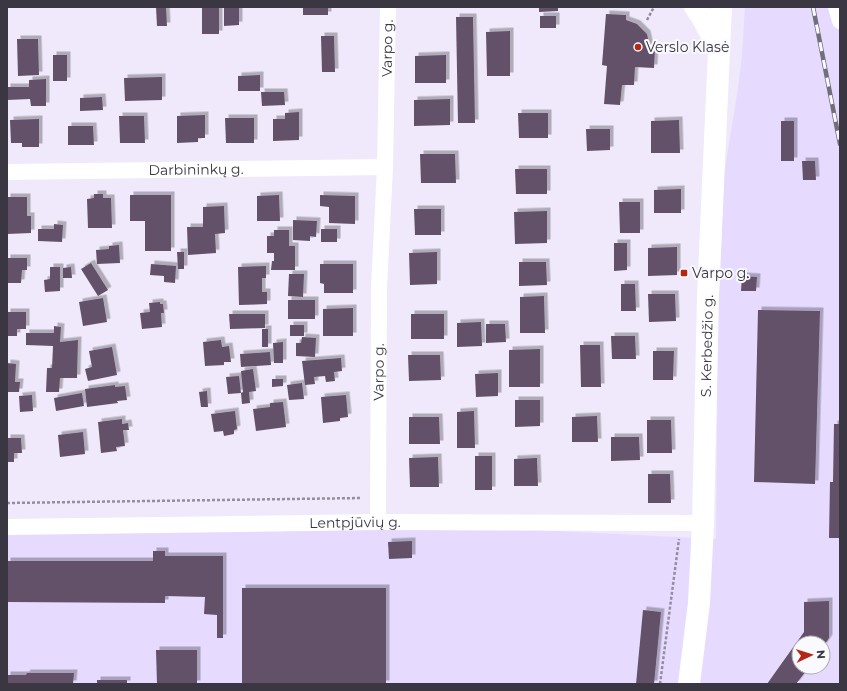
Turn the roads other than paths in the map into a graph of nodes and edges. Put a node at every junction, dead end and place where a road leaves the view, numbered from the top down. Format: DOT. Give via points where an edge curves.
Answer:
graph roads {
  1 [pos="388,7"];
  2 [pos="695,7"];
  3 [pos="722,7"];
  4 [pos="836,7"];
  5 [pos="840,20"];
  6 [pos="720,51"];
  7 [pos="385,167"];
  8 [pos="7,172"];
  9 [pos="378,522"];
  10 [pos="703,523"];
  11 [pos="7,527"];
  12 [pos="689,684"];
  1 -- 7 [label="street, Varpo g."];
  2 -- 6 [label="main road"];
  3 -- 6 [label="main road, S. Kerbedžio g."];
  4 -- 5 [label="street"];
  6 -- 10 [label="main road, S. Kerbedžio g." via="708,296"];
  7 -- 8 [label="street, Darbininkų g."];
  7 -- 9 [label="street, Varpo g." via="380,288"];
  9 -- 10 [label="street, Lentpjūvių g."];
  9 -- 11 [label="street, Lentpjūvių g."];
  10 -- 12 [label="main road, S. Kerbedžio g." via="699,603"];
}
